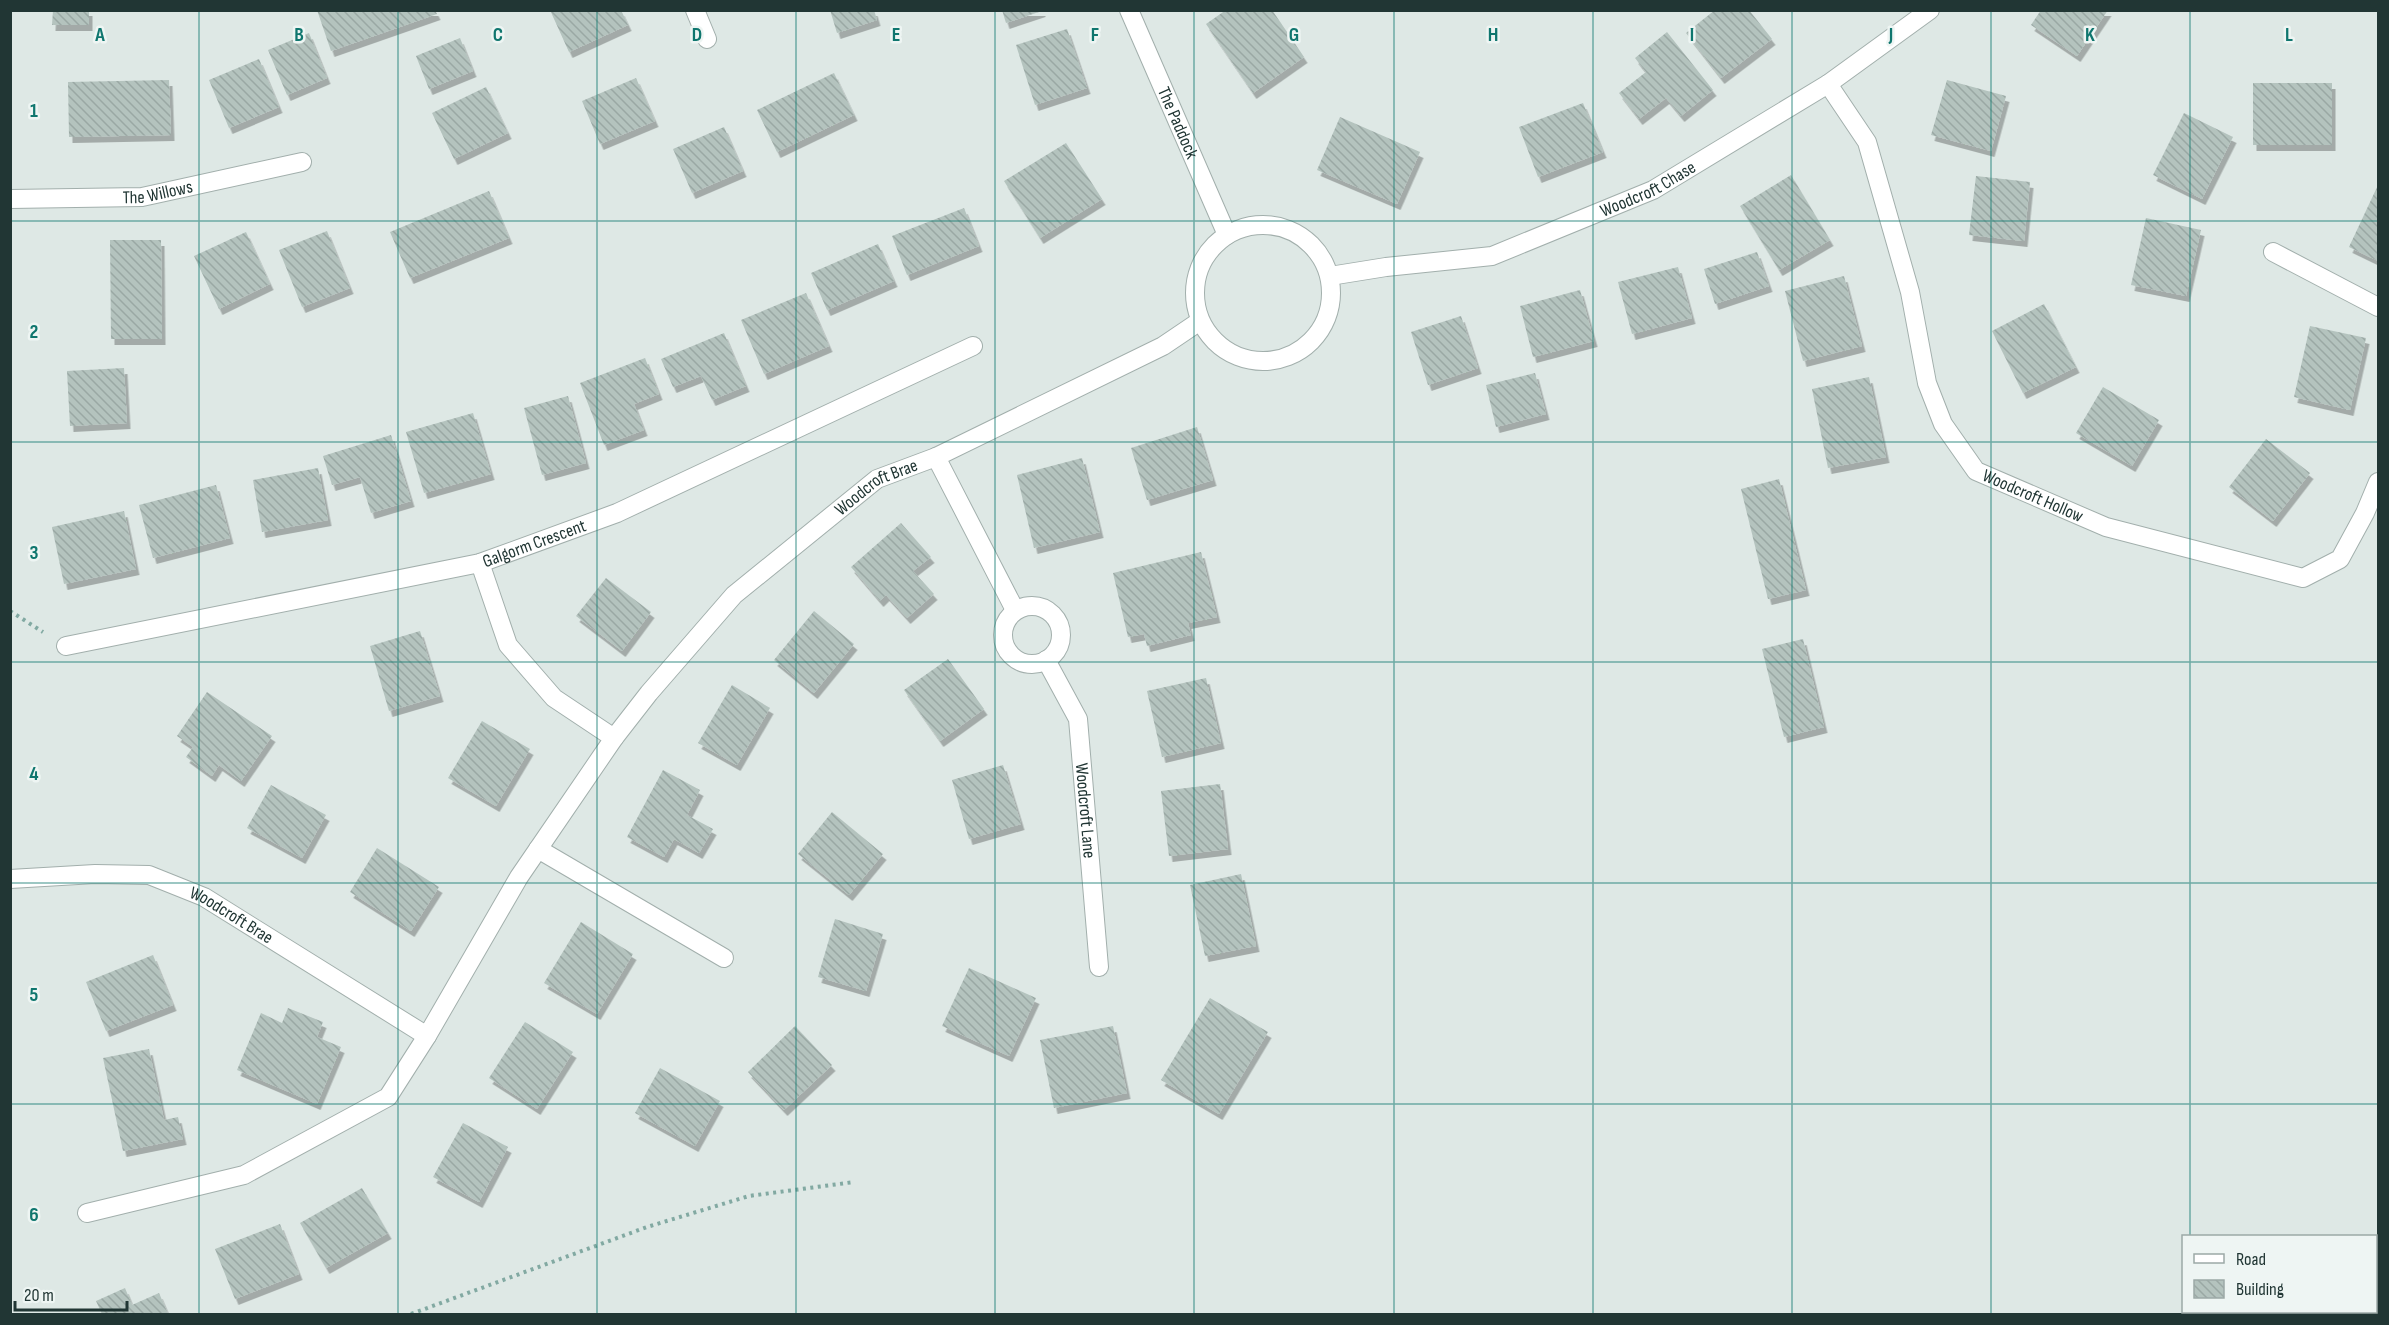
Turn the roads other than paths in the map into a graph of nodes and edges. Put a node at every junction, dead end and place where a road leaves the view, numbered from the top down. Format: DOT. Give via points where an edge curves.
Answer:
graph roads {
  1 [pos="695,10"];
  2 [pos="1129,10"];
  3 [pos="1930,10"];
  4 [pos="707,39"];
  5 [pos="1828,84"];
  6 [pos="302,162"];
  7 [pos="10,199"];
  8 [pos="1227,235"];
  9 [pos="2273,252"];
  10 [pos="1329,276"];
  11 [pos="2379,307"];
  12 [pos="1200,321"];
  13 [pos="973,346"];
  14 [pos="936,457"];
  15 [pos="2379,482"];
  16 [pos="480,563"];
  17 [pos="1015,610"];
  18 [pos="66,646"];
  19 [pos="1046,660"];
  20 [pos="614,738"];
  21 [pos="538,849"];
  22 [pos="10,879"];
  23 [pos="724,958"];
  24 [pos="1099,967"];
  25 [pos="427,1036"];
  26 [pos="87,1213"];
  1 -- 4 [label="street"];
  2 -- 8 [label="street, The Paddock"];
  3 -- 5 [label="street, Woodcroft Chase"];
  5 -- 10 [label="street, Woodcroft Chase" via="1653,190 1492,256"];
  5 -- 15 [label="street, Woodcroft Hollow" via="1867,142 1910,292 1927,382 1942,424 1976,471 2106,527 2303,578 2340,559"];
  6 -- 7 [label="street, The Willows" via="142,197"];
  8 -- 10 [label="street" via="1247,226 1289,230 1321,256"];
  8 -- 12 [label="street" via="1201,263 1195,282"];
  9 -- 11 [label="street"];
  10 -- 12 [label="street" via="1331,299 1326,321 1314,340 1296,354 1274,361 1252,361 1230,354 1213,340"];
  12 -- 14 [label="street, Woodcroft Brae" via="1163,346"];
  13 -- 16 [label="street, Galgorm Crescent" via="617,513"];
  14 -- 17 [label="street"];
  14 -- 20 [label="street, Woodcroft Brae" via="877,479 734,595"];
  16 -- 18 [label="street, Galgorm Crescent"];
  16 -- 20 [label="street" via="508,645 554,698"];
  17 -- 19 [label="street" via="1003,626 1004,646 1017,661 1037,664"];
  17 -- 19 [label="street" via="1033,605 1057,619 1061,637 1054,654"];
  19 -- 24 [label="street, Woodcroft Lane" via="1078,719"];
  20 -- 21 [label="street, Woodcroft Brae"];
  21 -- 23 [label="street"];
  21 -- 25 [label="street, Woodcroft Brae"];
  22 -- 25 [label="street, Woodcroft Brae" via="149,875 204,897"];
  25 -- 26 [label="street, Woodcroft Brae" via="388,1097 244,1175"];
}
